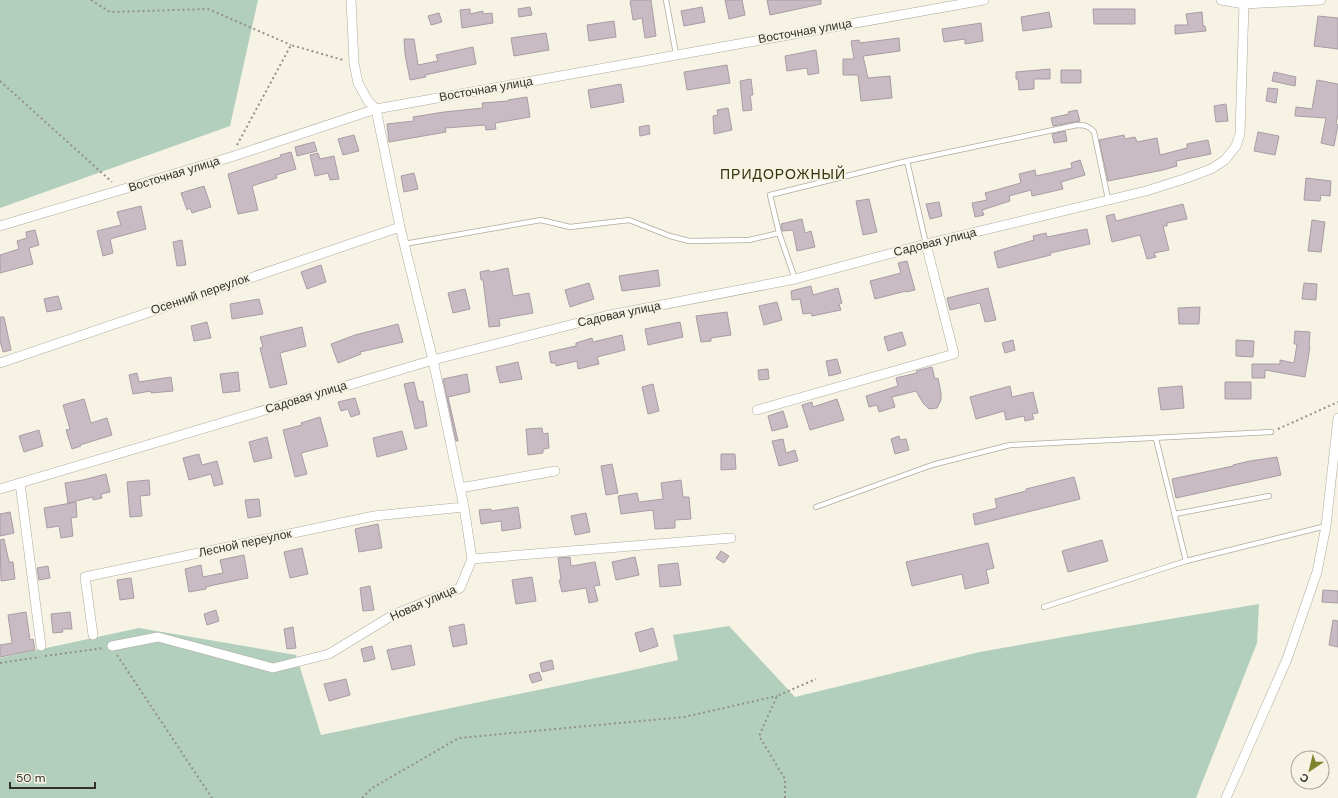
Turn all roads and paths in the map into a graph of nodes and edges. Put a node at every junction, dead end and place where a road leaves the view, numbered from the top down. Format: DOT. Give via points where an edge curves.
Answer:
graph roads {
  1 [pos="91,0"];
  2 [pos="351,0"];
  3 [pos="666,0"];
  4 [pos="984,0"];
  5 [pos="1221,0"];
  6 [pos="1321,0"];
  7 [pos="1244,4"];
  8 [pos="291,46"];
  9 [pos="676,54"];
  10 [pos="354,63"];
  11 [pos="0,81"];
  12 [pos="376,109"];
  13 [pos="231,157"];
  14 [pos="907,161"];
  15 [pos="121,190"];
  16 [pos="1108,199"];
  17 [pos="0,226"];
  18 [pos="400,227"];
  19 [pos="779,233"];
  20 [pos="404,244"];
  21 [pos="926,244"];
  22 [pos="795,279"];
  23 [pos="433,360"];
  24 [pos="0,363"];
  25 [pos="1338,402"];
  26 [pos="757,410"];
  27 [pos="1338,418"];
  28 [pos="1272,432"];
  29 [pos="1156,438"];
  30 [pos="555,471"];
  31 [pos="20,483"];
  32 [pos="460,488"];
  33 [pos="0,489"];
  34 [pos="1269,496"];
  35 [pos="816,506"];
  36 [pos="464,507"];
  37 [pos="1175,514"];
  38 [pos="1326,526"];
  39 [pos="731,538"];
  40 [pos="472,559"];
  41 [pos="1186,561"];
  42 [pos="1044,607"];
  43 [pos="93,635"];
  44 [pos="41,646"];
  45 [pos="112,646"];
  46 [pos="0,663"];
  47 [pos="816,679"];
  48 [pos="777,696"];
  49 [pos="212,798"];
  50 [pos="362,798"];
  51 [pos="785,798"];
  52 [pos="1226,798"];
  1 -- 8 [label="path" via="110,12 208,9"];
  2 -- 10 [label="street"];
  3 -- 9 [label="lane"];
  4 -- 9 [label="street, Восточная улица"];
  5 -- 7 [label="street"];
  6 -- 7 [label="street"];
  7 -- 16 [label="street, Садовая улица" via="1240,134 1236,146 1224,160 1211,169 1146,191"];
  8 -- 10 [label="path"];
  8 -- 13 [label="path"];
  9 -- 12 [label="street, Восточная улица"];
  10 -- 12 [label="street" via="358,83 368,101"];
  11 -- 15 [label="path"];
  12 -- 13 [label="street, Восточная улица"];
  12 -- 18 [label="street"];
  13 -- 15 [label="street, Восточная улица"];
  14 -- 16 [label="lane" via="1077,125 1089,126 1094,132"];
  14 -- 19 [label="lane" via="770,196"];
  14 -- 21 [label="lane"];
  15 -- 17 [label="street, Восточная улица"];
  16 -- 21 [label="street, Садовая улица"];
  18 -- 20 [label="street"];
  18 -- 24 [label="street, Осенний переулок"];
  19 -- 20 [label="lane" via="749,240 689,242 629,220 570,227 541,220"];
  19 -- 22 [label="lane"];
  20 -- 23 [label="street"];
  21 -- 22 [label="street, Садовая улица"];
  21 -- 26 [label="street" via="954,354"];
  22 -- 23 [label="street, Садовая улица" via="605,316"];
  23 -- 31 [label="street, Садовая улица"];
  23 -- 32 [label="street"];
  25 -- 28 [label="path"];
  27 -- 38 [label="street"];
  28 -- 29 [label="lane"];
  29 -- 35 [label="lane" via="1010,445 932,465"];
  29 -- 37 [label="lane"];
  30 -- 32 [label="street"];
  31 -- 33 [label="street, Садовая улица"];
  31 -- 44 [label="street"];
  32 -- 36 [label="street"];
  34 -- 37 [label="lane"];
  36 -- 40 [label="street"];
  36 -- 43 [label="street, Лесной переулок" via="374,516 85,577"];
  37 -- 41 [label="lane"];
  38 -- 41 [label="lane"];
  38 -- 52 [label="street" via="1318,572 1287,659"];
  39 -- 40 [label="street"];
  40 -- 45 [label="street, Новая улица" via="460,588 393,615 329,654 273,668 158,637"];
  41 -- 42 [label="lane"];
  45 -- 46 [label="path"];
  45 -- 49 [label="path"];
  47 -- 48 [label="path"];
  48 -- 50 [label="path" via="684,717 459,738 372,788"];
  48 -- 51 [label="path" via="759,736 785,779"];
}
